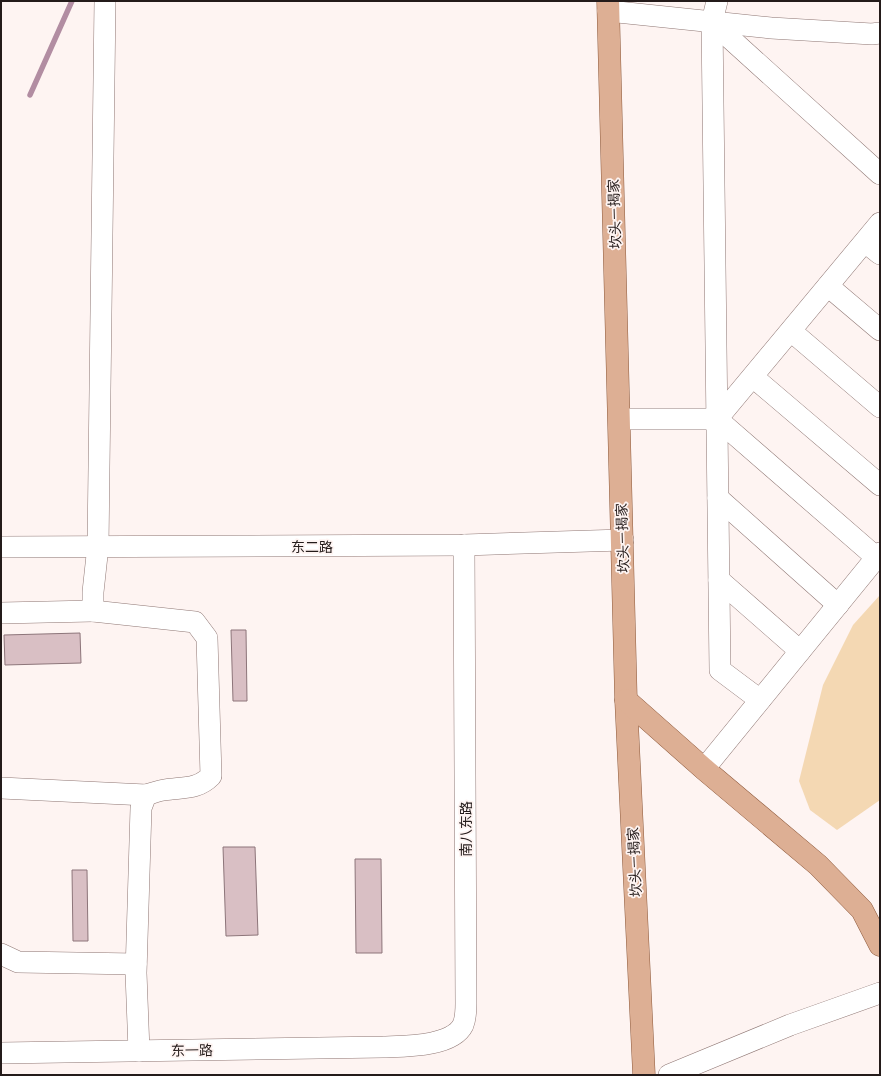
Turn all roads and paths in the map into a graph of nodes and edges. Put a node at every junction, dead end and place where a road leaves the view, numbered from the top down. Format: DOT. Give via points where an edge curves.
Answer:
graph roads {
  1 [pos="105,1"];
  2 [pos="717,1"];
  3 [pos="608,6"];
  4 [pos="712,22"];
  5 [pos="880,33"];
  6 [pos="880,174"];
  7 [pos="880,223"];
  8 [pos="872,248"];
  9 [pos="828,286"];
  10 [pos="880,330"];
  11 [pos="791,331"];
  12 [pos="753,377"];
  13 [pos="880,407"];
  14 [pos="619,419"];
  15 [pos="717,419"];
  16 [pos="880,485"];
  17 [pos="718,498"];
  18 [pos="622,540"];
  19 [pos="464,545"];
  20 [pos="98,546"];
  21 [pos="1,547"];
  22 [pos="878,555"];
  23 [pos="719,580"];
  24 [pos="838,605"];
  25 [pos="93,611"];
  26 [pos="1,612"];
  27 [pos="800,651"];
  28 [pos="626,700"];
  29 [pos="760,700"];
  30 [pos="704,769"];
  31 [pos="1,788"];
  32 [pos="146,795"];
  33 [pos="880,945"];
  34 [pos="1,954"];
  35 [pos="136,964"];
  36 [pos="880,993"];
  37 [pos="382,1047"];
  38 [pos="139,1051"];
  39 [pos="1,1053"];
  40 [pos="644,1075"];
  41 [pos="669,1075"];
  1 -- 20 [label="street"];
  2 -- 4 [label="street"];
  3 -- 4 [label="street"];
  3 -- 14 [label="main road, 坎头－揭家"];
  4 -- 5 [label="street" via="771,28"];
  4 -- 6 [label="street"];
  4 -- 15 [label="street"];
  7 -- 8 [label="street"];
  8 -- 9 [label="street"];
  9 -- 10 [label="street"];
  9 -- 11 [label="street"];
  11 -- 12 [label="street"];
  11 -- 13 [label="street"];
  12 -- 15 [label="street"];
  12 -- 16 [label="street"];
  14 -- 15 [label="street"];
  14 -- 18 [label="main road, 坎头－揭家"];
  15 -- 17 [label="street"];
  15 -- 22 [label="street"];
  17 -- 23 [label="street"];
  17 -- 24 [label="street"];
  18 -- 19 [label="street, 东二路"];
  18 -- 28 [label="main road, 坎头－揭家"];
  19 -- 20 [label="street, 东二路"];
  19 -- 37 [label="street, 南八东路" via="466,1016 463,1026 456,1033 438,1042"];
  20 -- 21 [label="street, 东二路"];
  20 -- 25 [label="street"];
  22 -- 24 [label="street"];
  23 -- 27 [label="street"];
  23 -- 29 [label="street" via="720,670"];
  24 -- 27 [label="street"];
  25 -- 26 [label="street"];
  25 -- 32 [label="street" via="195,622 207,638 211,776 195,787 163,790"];
  27 -- 29 [label="street"];
  28 -- 30 [label="main road"];
  28 -- 40 [label="main road, 坎头－揭家"];
  29 -- 30 [label="street"];
  30 -- 33 [label="main road" via="818,865 862,910"];
  31 -- 32 [label="street"];
  32 -- 35 [label="street" via="142,808"];
  34 -- 35 [label="street" via="18,962"];
  35 -- 38 [label="street"];
  36 -- 41 [label="street" via="790,1025"];
  37 -- 38 [label="street, 东一路"];
  38 -- 39 [label="street, 东一路"];
}
